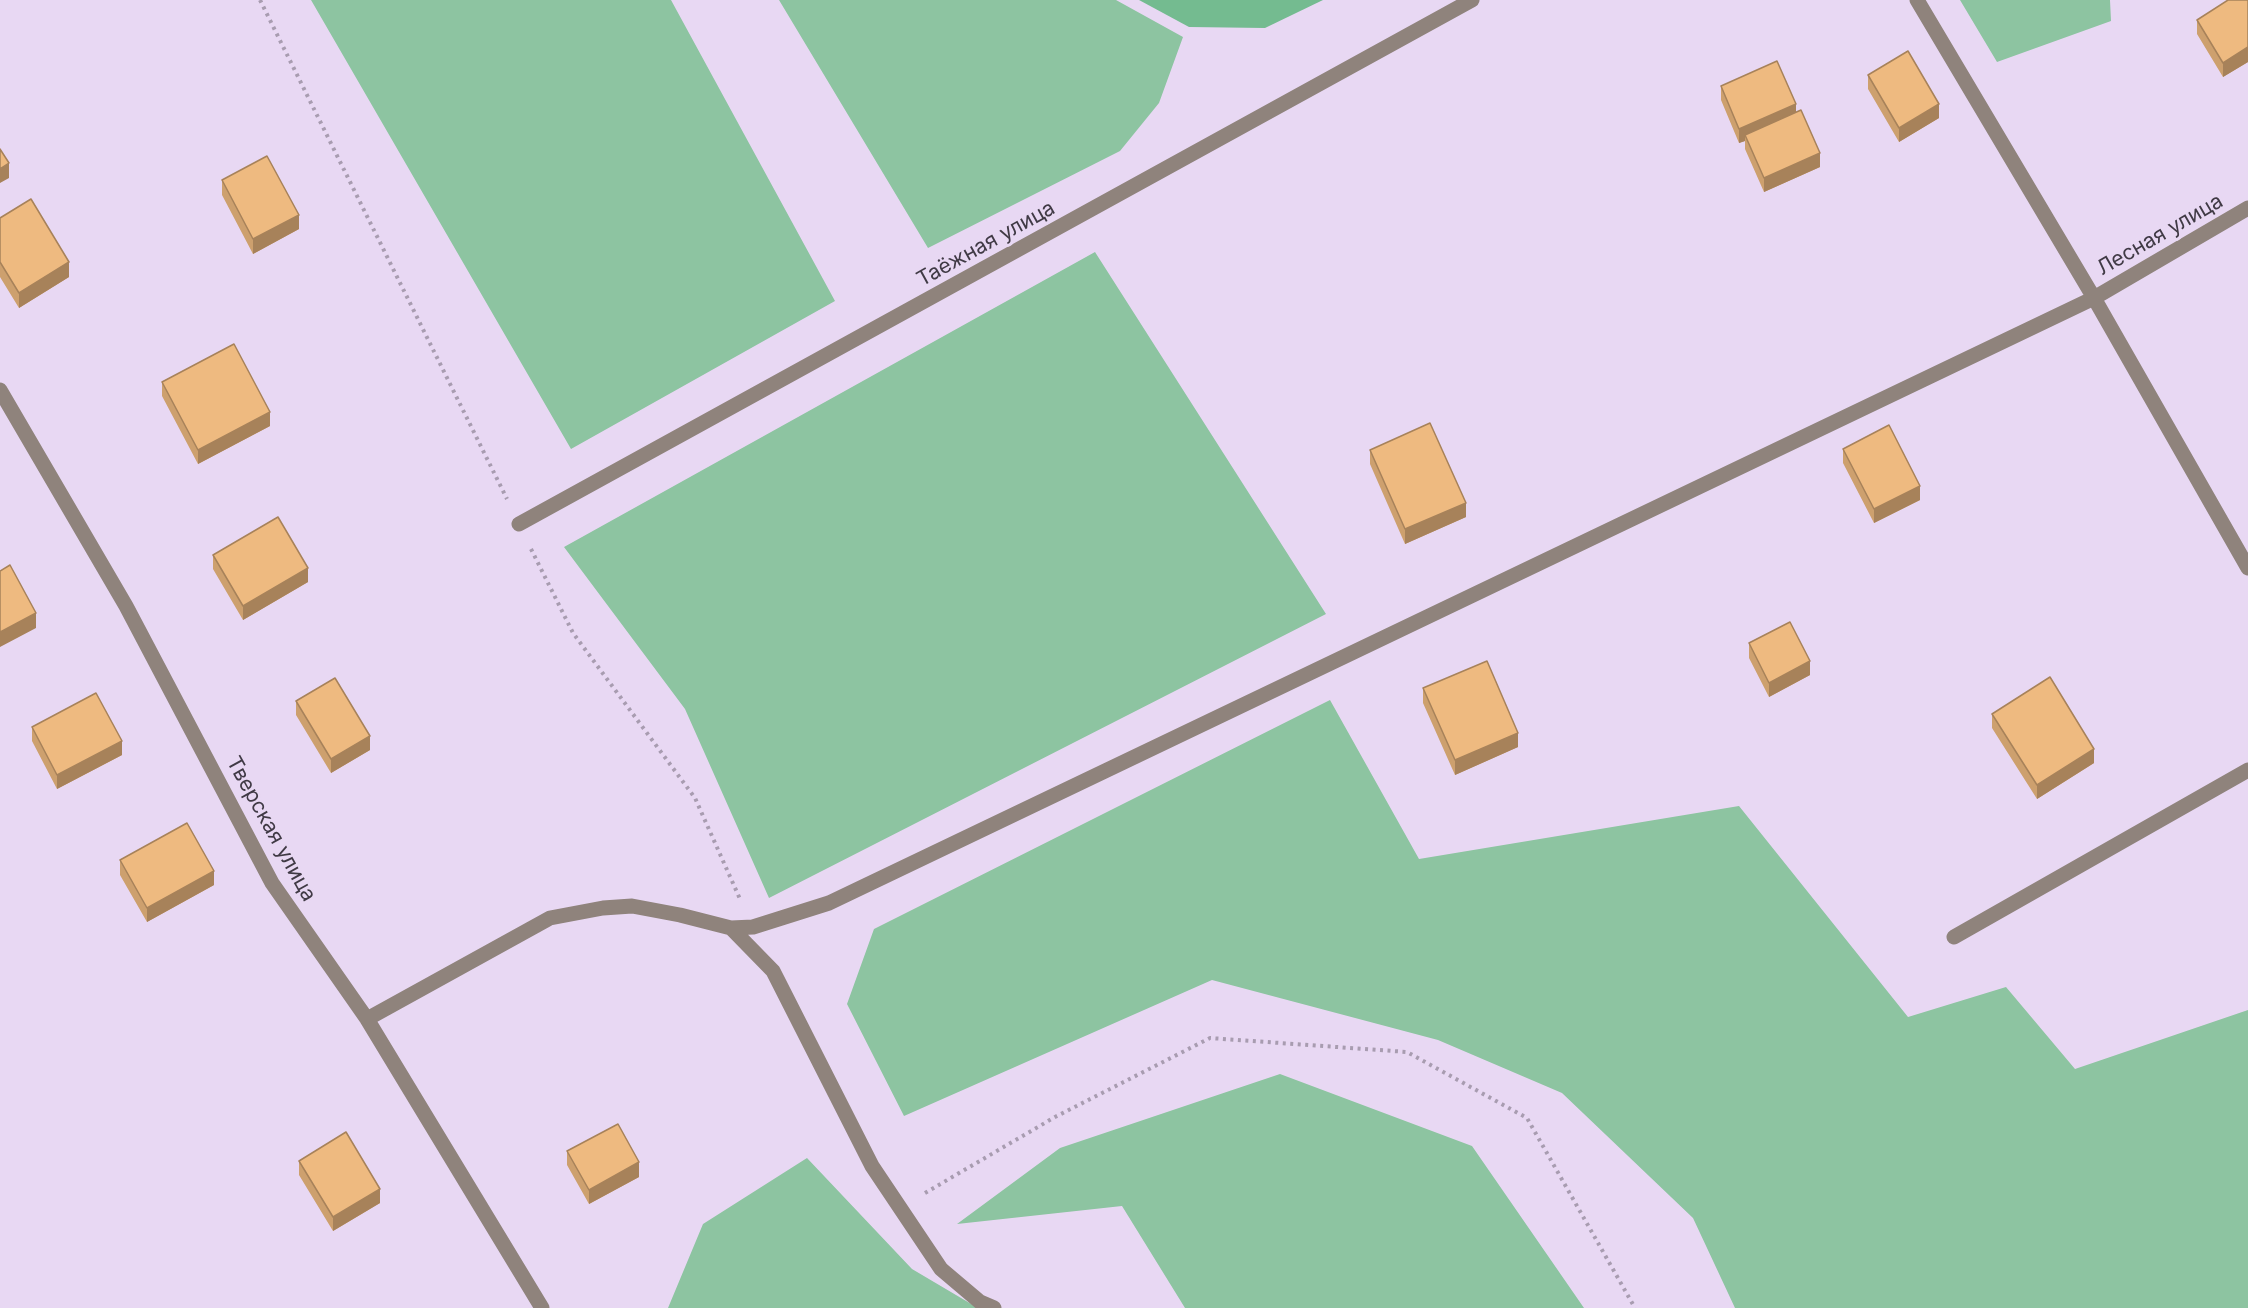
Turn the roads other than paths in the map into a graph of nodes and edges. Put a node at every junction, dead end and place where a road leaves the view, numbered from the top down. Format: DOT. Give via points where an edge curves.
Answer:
graph roads {
  1 [pos="1472,0"];
  2 [pos="1917,0"];
  3 [pos="2248,208"];
  4 [pos="2094,298"];
  5 [pos="0,390"];
  6 [pos="519,524"];
  7 [pos="2248,568"];
  8 [pos="2248,770"];
  9 [pos="731,928"];
  10 [pos="1954,937"];
  11 [pos="367,1019"];
  12 [pos="542,1308"];
  13 [pos="994,1308"];
  1 -- 6 [label="street, Таёжная улица"];
  2 -- 4 [label="street"];
  3 -- 4 [label="street, Лесная улица"];
  4 -- 7 [label="street"];
  4 -- 9 [label="street, Лесная улица" via="829,903 753,927"];
  5 -- 11 [label="street, Тверская улица" via="126,606 272,883"];
  8 -- 10 [label="street"];
  9 -- 11 [label="street" via="632,906 550,918"];
  9 -- 13 [label="street" via="773,971 872,1166 941,1269 980,1302"];
  11 -- 12 [label="street, Тверская улица"];
}
